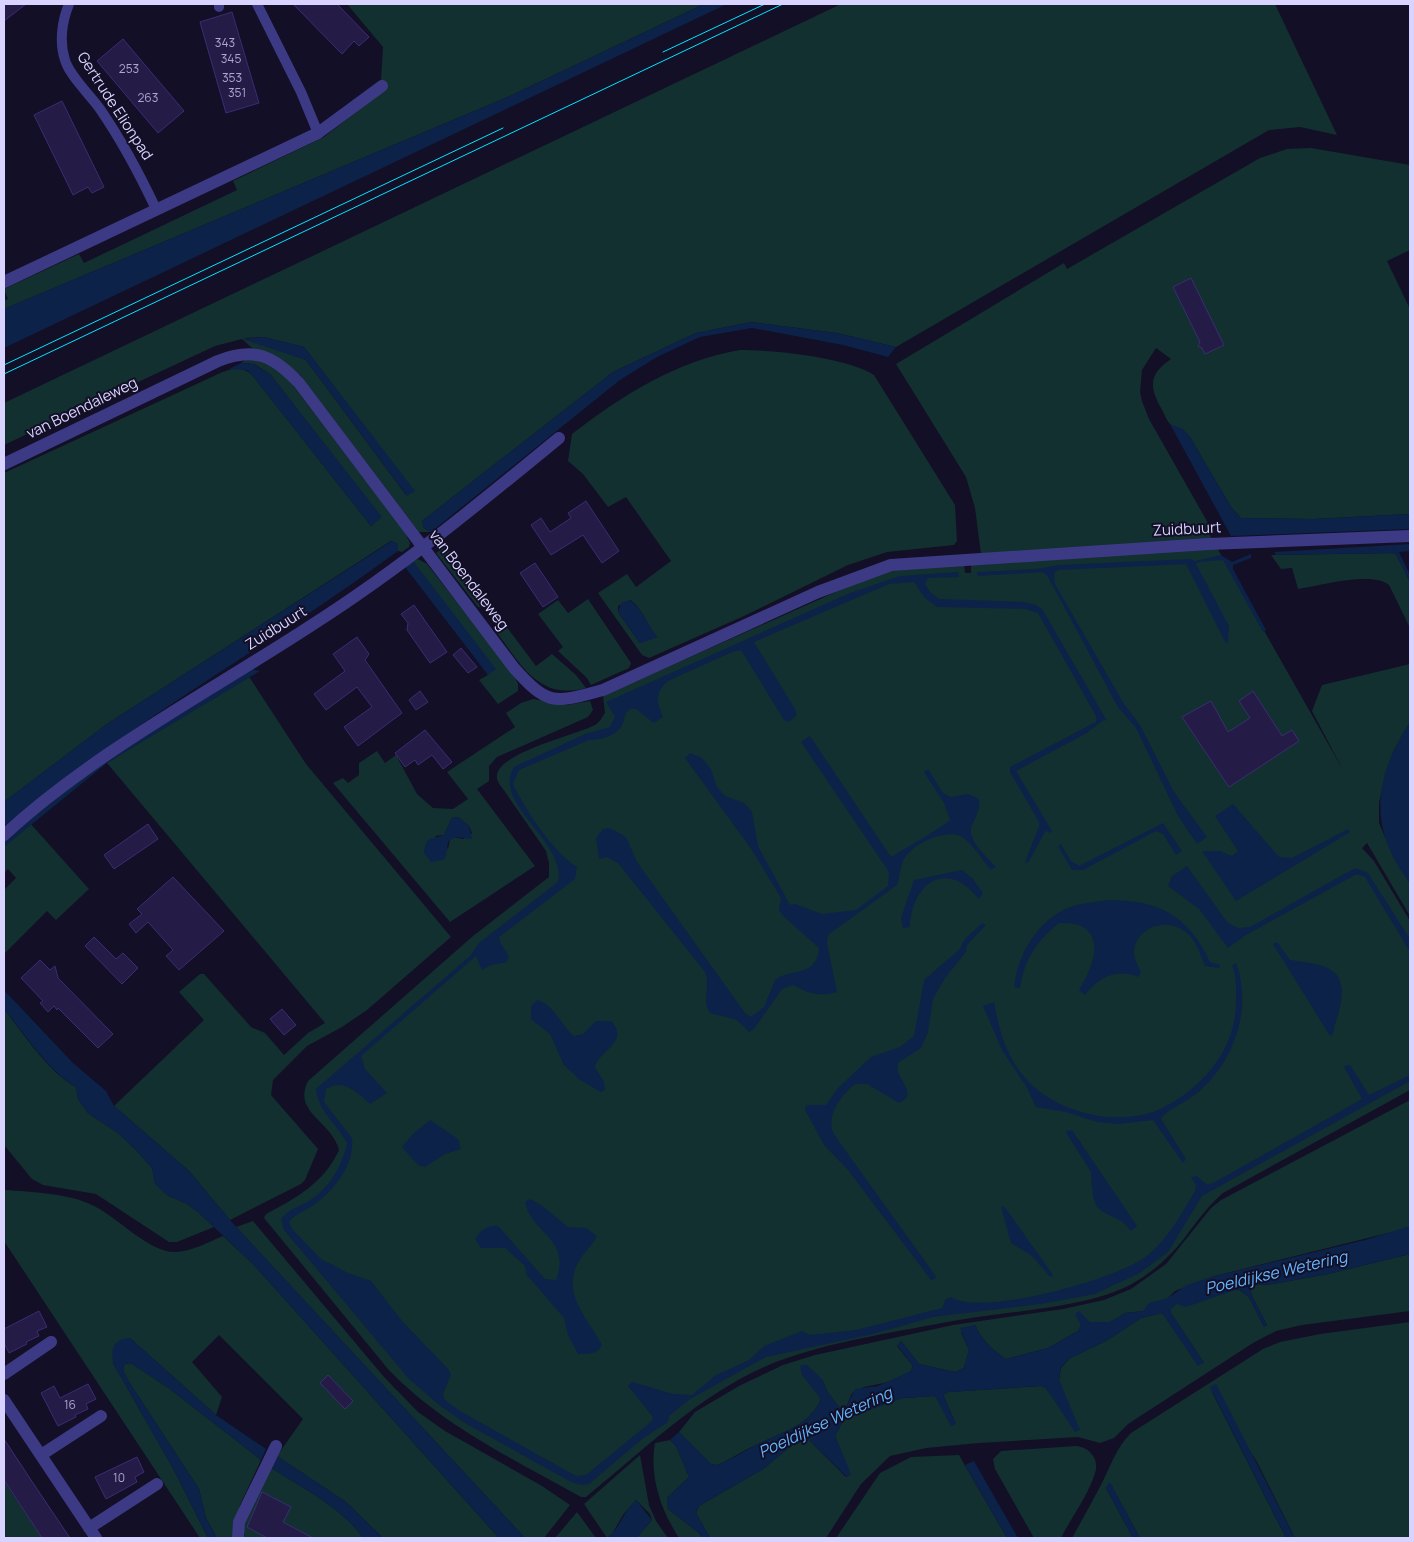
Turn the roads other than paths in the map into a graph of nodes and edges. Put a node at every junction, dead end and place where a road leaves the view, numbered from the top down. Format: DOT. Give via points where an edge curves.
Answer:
graph roads {
  1 [pos="69,4"];
  2 [pos="257,4"];
  3 [pos="382,86"];
  4 [pos="318,132"];
  5 [pos="156,209"];
  6 [pos="4,282"];
  7 [pos="559,438"];
  8 [pos="4,464"];
  9 [pos="1410,536"];
  10 [pos="424,547"];
  11 [pos="966,559"];
  12 [pos="4,835"];
  13 [pos="51,1342"];
  14 [pos="4,1374"];
  15 [pos="4,1400"];
  16 [pos="101,1416"];
  17 [pos="276,1446"];
  18 [pos="41,1455"];
  19 [pos="157,1484"];
  20 [pos="92,1533"];
  21 [pos="238,1538"];
  1 -- 5 [label="street, Gertrude Elionpad" via="64,16 62,47 65,62 101,110 140,174"];
  2 -- 4 [label="street"];
  3 -- 4 [label="street"];
  4 -- 5 [label="street"];
  5 -- 6 [label="street"];
  7 -- 10 [label="street, Zuidbuurt"];
  8 -- 10 [label="street, van Boendaleweg" via="218,361 236,354 251,353 276,363 299,383"];
  9 -- 11 [label="street, Zuidbuurt"];
  10 -- 11 [label="street, van Boendaleweg" via="514,668 535,691 552,699 566,700 603,690 818,592 891,566"];
  10 -- 12 [label="street, Zuidbuurt" via="317,622 90,766"];
  13 -- 14 [label="street"];
  15 -- 18 [label="street"];
  16 -- 18 [label="street"];
  17 -- 21 [label="street" via="239,1522"];
  18 -- 20 [label="street"];
  19 -- 20 [label="street"];
}
